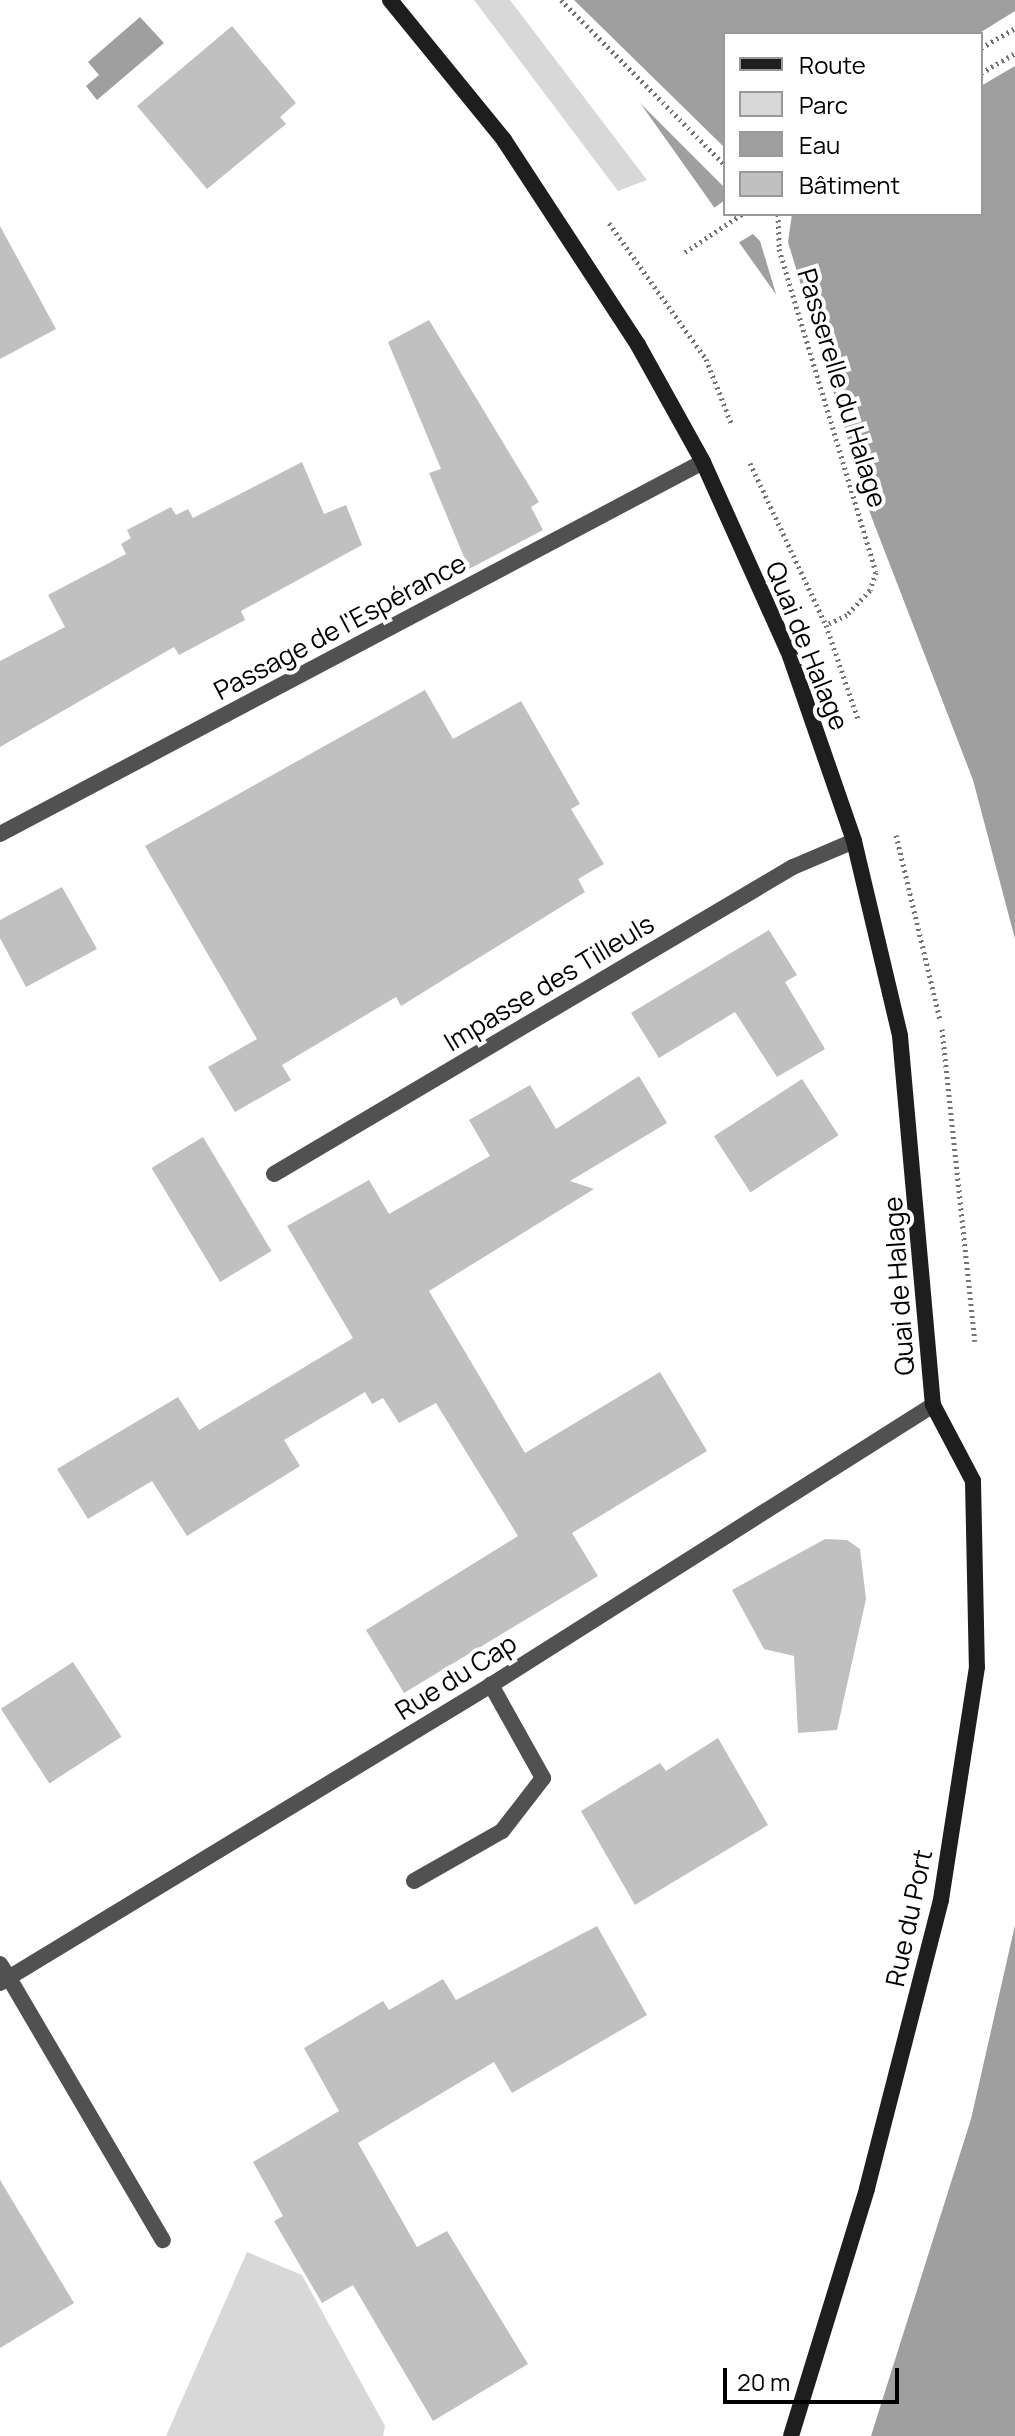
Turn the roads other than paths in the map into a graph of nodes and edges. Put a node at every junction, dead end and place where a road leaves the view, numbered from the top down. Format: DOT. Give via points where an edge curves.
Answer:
graph roads {
  1 [pos="390,0"];
  2 [pos="703,462"];
  3 [pos="0,834"];
  4 [pos="854,841"];
  5 [pos="274,1174"];
  6 [pos="933,1405"];
  7 [pos="491,1685"];
  8 [pos="414,1881"];
  9 [pos="3,1975"];
  10 [pos="163,2240"];
  11 [pos="791,2436"];
  1 -- 2 [label="street, Quai de Halage" via="504,140 638,345"];
  2 -- 3 [label="street, Passage de l'Espérance"];
  2 -- 4 [label="street, Quai de Halage" via="790,656"];
  4 -- 5 [label="street, Impasse des Tilleuls" via="793,867"];
  4 -- 6 [label="street, Quai de Halage" via="900,1036"];
  6 -- 7 [label="street, Rue du Cap"];
  6 -- 11 [label="street, Rue du Port" via="973,1481 977,1667 941,1900 867,2189"];
  7 -- 8 [label="street" via="543,1778 502,1831"];
  7 -- 9 [label="street, Rue du Cap"];
  9 -- 10 [label="street"];
}
